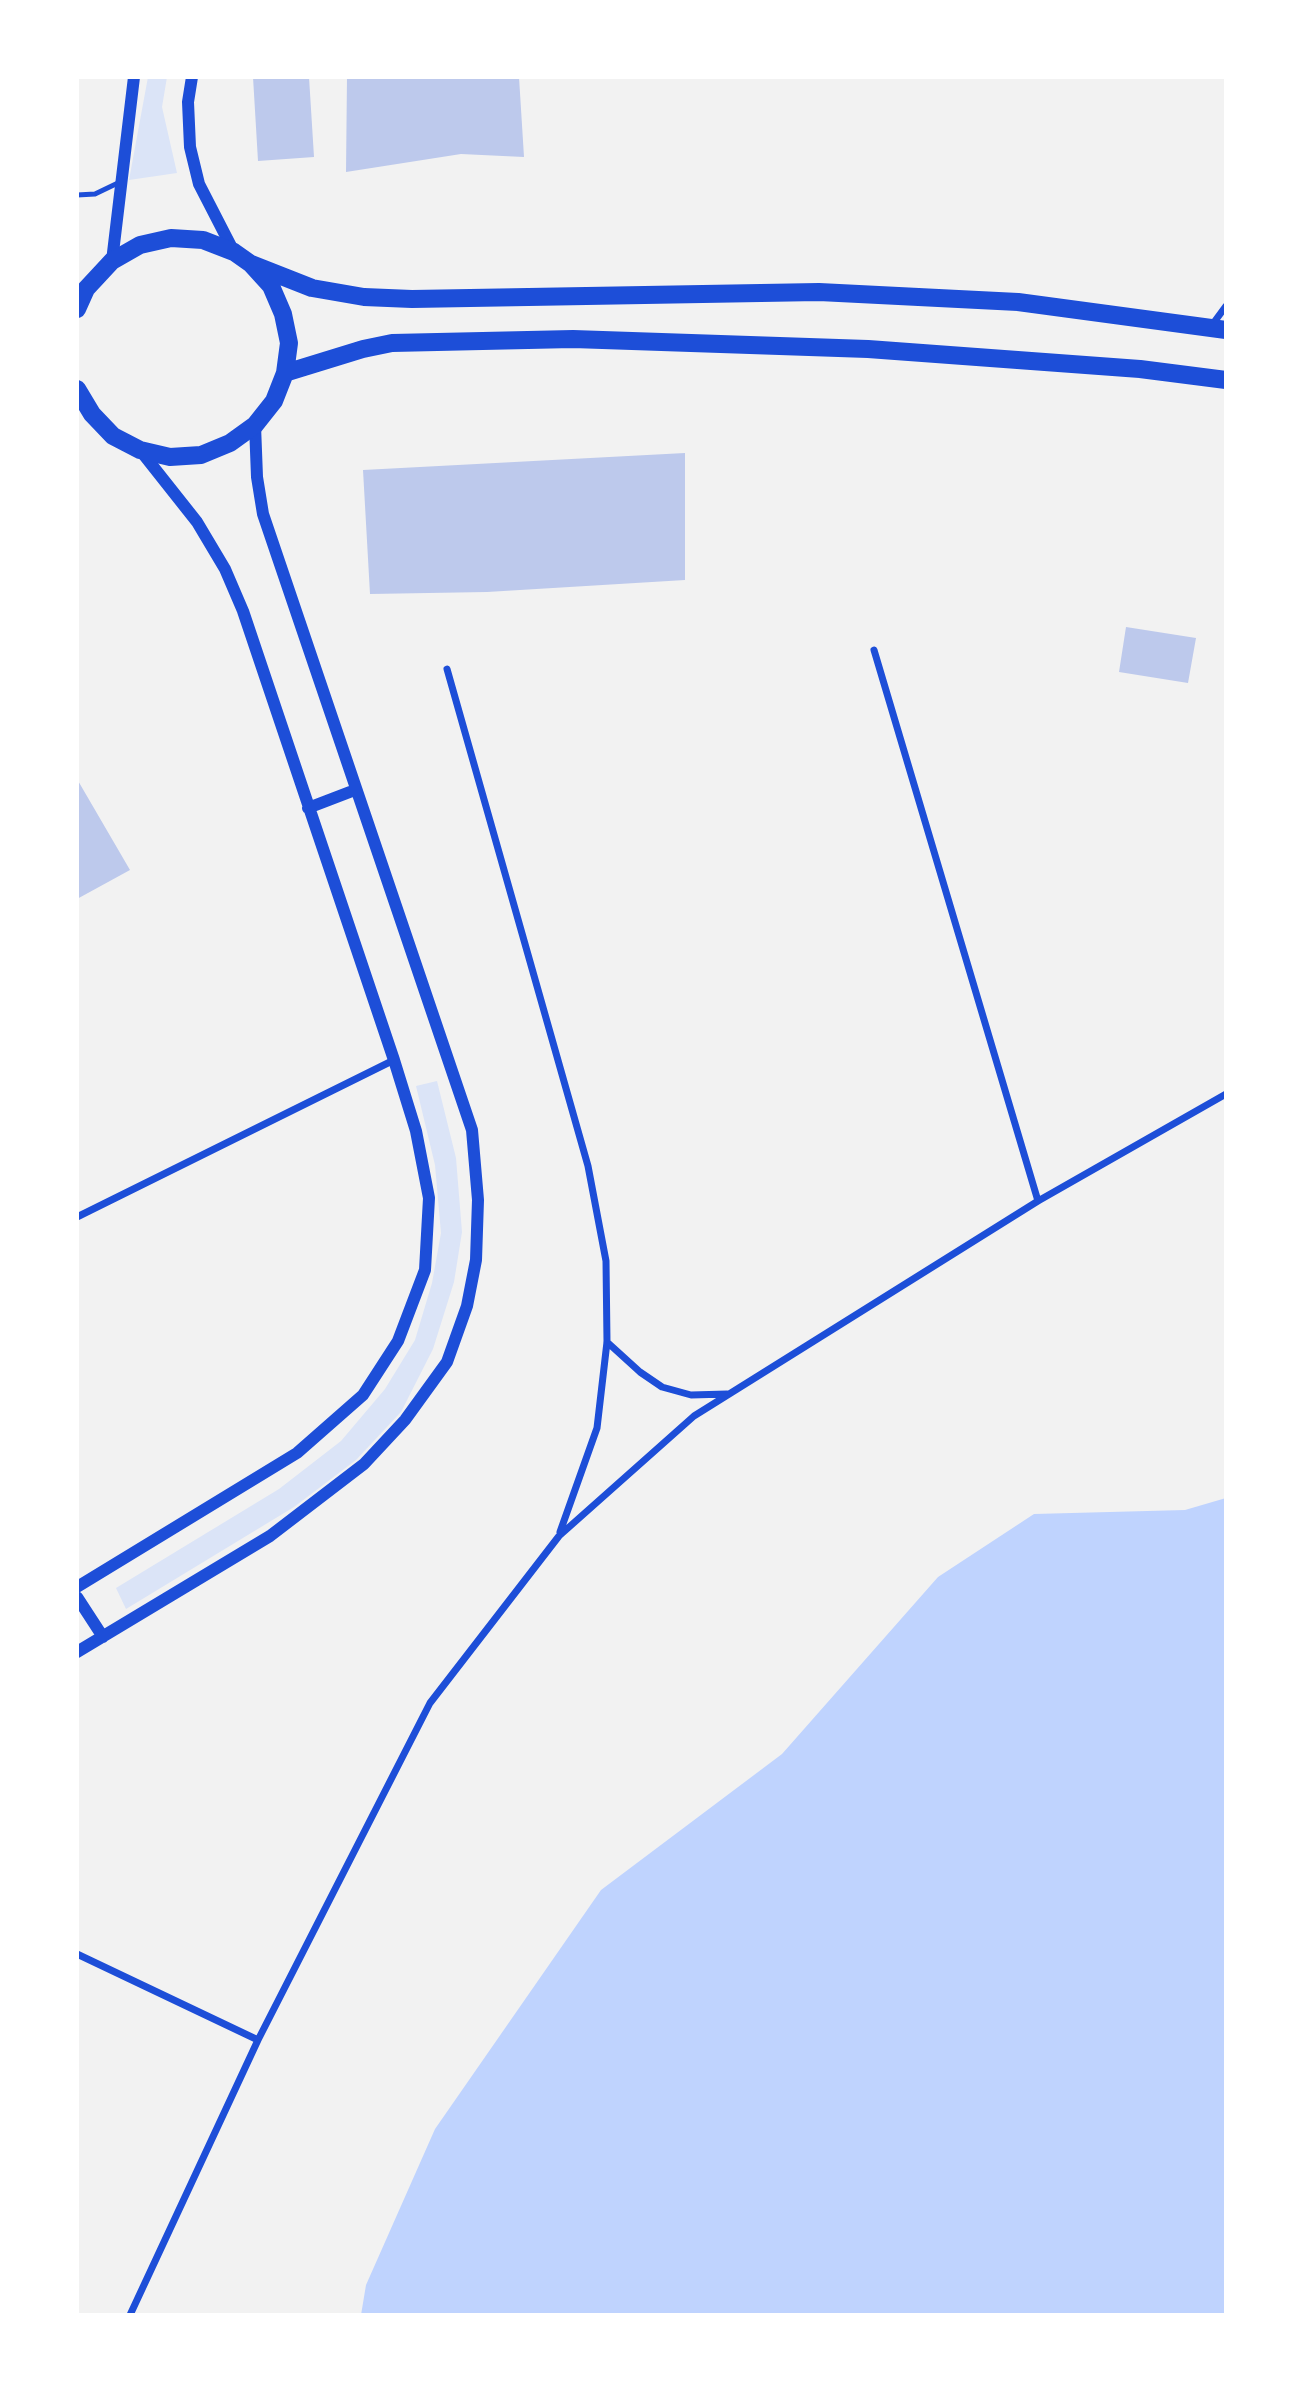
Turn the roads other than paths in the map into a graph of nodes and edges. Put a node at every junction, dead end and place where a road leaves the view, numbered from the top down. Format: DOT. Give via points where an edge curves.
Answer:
graph roads {
  1 [pos="134,77"];
  2 [pos="192,77"];
  3 [pos="120,182"];
  4 [pos="77,195"];
  5 [pos="234,252"];
  6 [pos="112,261"];
  7 [pos="251,264"];
  8 [pos="81,292"];
  9 [pos="1226,306"];
  10 [pos="77,309"];
  11 [pos="1218,329"];
  12 [pos="285,373"];
  13 [pos="1226,380"];
  14 [pos="77,388"];
  15 [pos="84,414"];
  16 [pos="255,425"];
  17 [pos="140,450"];
  18 [pos="874,650"];
  19 [pos="447,669"];
  20 [pos="355,790"];
  21 [pos="308,808"];
  22 [pos="394,1060"];
  23 [pos="1226,1093"];
  24 [pos="1038,1201"];
  25 [pos="77,1217"];
  26 [pos="607,1342"];
  27 [pos="728,1394"];
  28 [pos="559,1536"];
  29 [pos="77,1587"];
  30 [pos="77,1597"];
  31 [pos="103,1637"];
  32 [pos="77,1652"];
  33 [pos="77,1954"];
  34 [pos="258,2040"];
  35 [pos="131,2315"];
  1 -- 3 [label="street"];
  2 -- 5 [label="street" via="190,146 199,184"];
  3 -- 4 [label="lane" via="95,194"];
  3 -- 6 [label="street"];
  5 -- 6 [label="main road" via="203,240 171,238 140,245"];
  5 -- 7 [label="main road"];
  6 -- 8 [label="main road"];
  7 -- 11 [label="main road" via="312,288 363,297 819,292 1018,302"];
  7 -- 12 [label="main road" via="271,286 283,314 289,343"];
  8 -- 10 [label="main road"];
  9 -- 11 [label="street"];
  12 -- 13 [label="main road" via="392,343 573,339 868,349 1140,369"];
  12 -- 16 [label="main road" via="274,401"];
  14 -- 15 [label="main road"];
  15 -- 17 [label="main road"];
  16 -- 17 [label="main road" via="230,443 201,454 170,457"];
  16 -- 20 [label="street" via="263,514"];
  17 -- 21 [label="street" via="197,522 225,569"];
  18 -- 24 [label="street"];
  19 -- 26 [label="street" via="588,1166 606,1261"];
  20 -- 21 [label="street"];
  20 -- 31 [label="street" via="472,1130 478,1199 476,1260 467,1306 447,1362 405,1420 365,1464 270,1536"];
  21 -- 22 [label="street"];
  22 -- 25 [label="street"];
  22 -- 29 [label="street" via="416,1131 429,1198 425,1270 398,1341 363,1395 297,1453"];
  23 -- 24 [label="street"];
  24 -- 27 [label="street"];
  26 -- 27 [label="street" via="662,1387 691,1395"];
  26 -- 28 [label="street" via="597,1428"];
  27 -- 28 [label="street" via="694,1416"];
  28 -- 34 [label="street" via="430,1703"];
  30 -- 31 [label="street"];
  31 -- 32 [label="street"];
  33 -- 34 [label="street"];
  34 -- 35 [label="street"];
}
